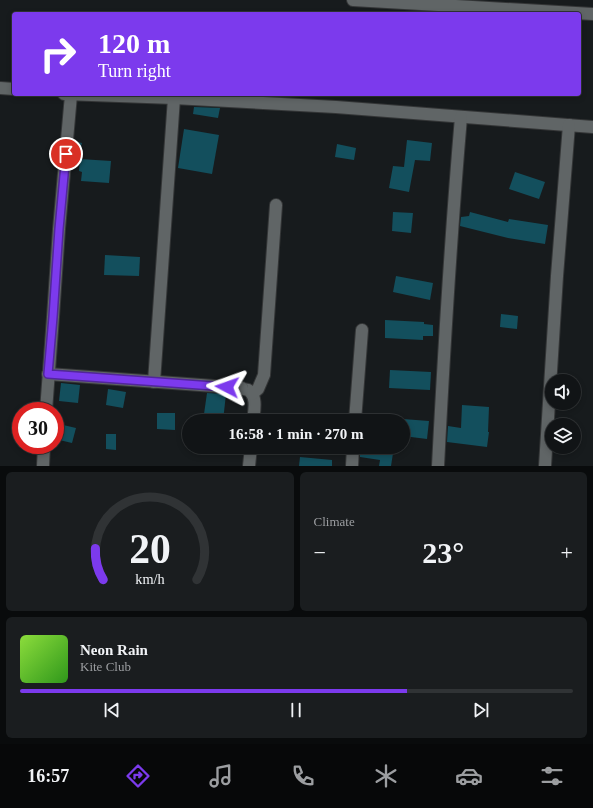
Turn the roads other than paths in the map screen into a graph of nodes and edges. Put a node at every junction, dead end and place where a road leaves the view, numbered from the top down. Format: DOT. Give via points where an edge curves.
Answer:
graph roads {
  1 [pos="353,0"];
  2 [pos="559,12"];
  3 [pos="581,13"];
  4 [pos="593,14"];
  5 [pos="0,88"];
  6 [pos="12,89"];
  7 [pos="68,96"];
  8 [pos="121,96"];
  9 [pos="174,98"];
  10 [pos="461,117"];
  11 [pos="569,125"];
  12 [pos="593,127"];
  13 [pos="276,205"];
  14 [pos="362,330"];
  15 [pos="48,374"];
  16 [pos="154,382"];
  17 [pos="252,394"];
  18 [pos="46,402"];
  19 [pos="253,414"];
  20 [pos="356,414"];
  21 [pos="44,454"];
  22 [pos="251,454"];
  23 [pos="353,454"];
  24 [pos="43,466"];
  25 [pos="250,466"];
  26 [pos="352,466"];
  27 [pos="438,466"];
  28 [pos="544,466"];
  1 -- 2 [label="street"];
  3 -- 4 [label="street"];
  5 -- 6 [label="street"];
  7 -- 15 [label="street"];
  8 -- 9 [label="street"];
  9 -- 10 [label="street"];
  9 -- 16 [label="street"];
  10 -- 11 [label="street"];
  10 -- 27 [label="street"];
  11 -- 12 [label="street"];
  11 -- 28 [label="street"];
  13 -- 17 [label="street" via="264,376 258,389"];
  14 -- 20 [label="street"];
  15 -- 16 [label="street"];
  15 -- 18 [label="street"];
  16 -- 17 [label="street" via="242,388"];
  17 -- 19 [label="street"];
  21 -- 24 [label="street"];
  22 -- 25 [label="street"];
  23 -- 26 [label="street"];
}
